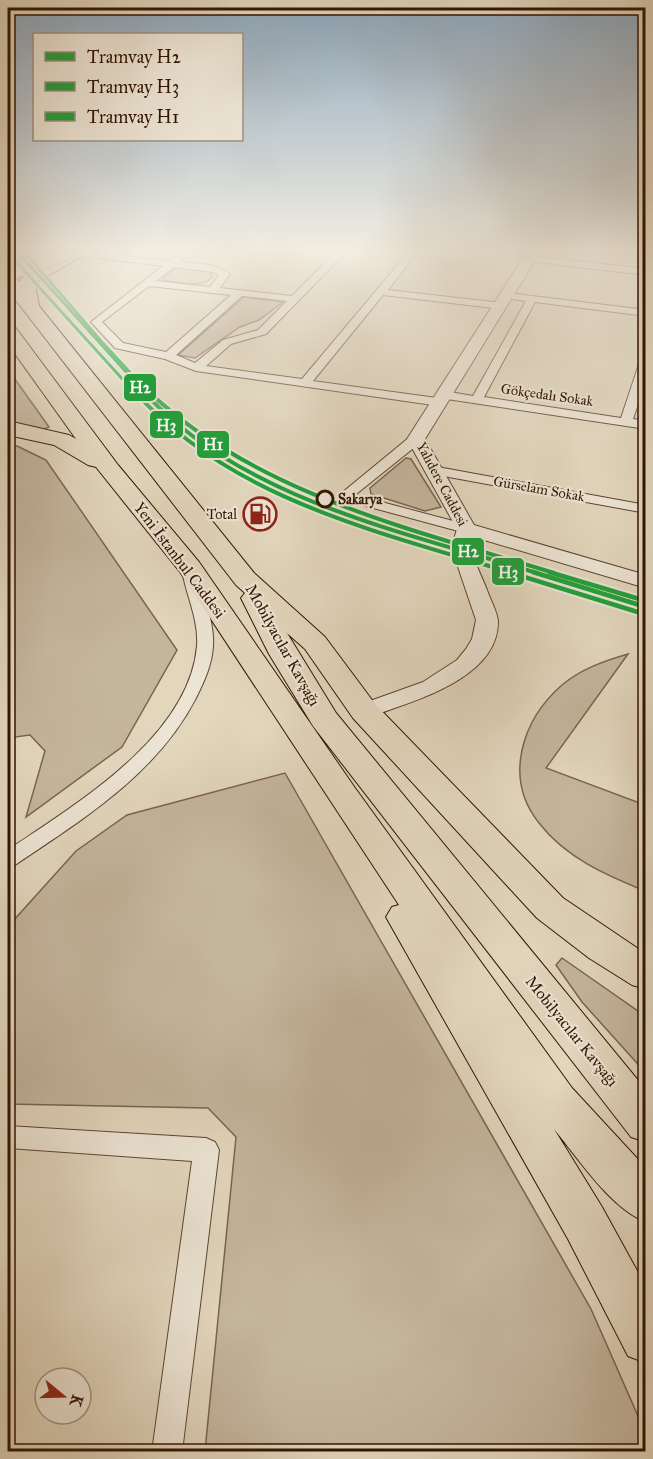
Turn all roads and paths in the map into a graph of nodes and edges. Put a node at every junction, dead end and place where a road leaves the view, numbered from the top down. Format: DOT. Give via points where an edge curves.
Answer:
graph roads {
  1 [pos="39,317"];
  2 [pos="102,317"];
  3 [pos="213,317"];
  4 [pos="277,317"];
  5 [pos="360,317"];
  6 [pos="495,317"];
  7 [pos="522,317"];
  8 [pos="9,334"];
  9 [pos="168,356"];
  10 [pos="645,361"];
  11 [pos="9,367"];
  12 [pos="196,368"];
  13 [pos="305,383"];
  14 [pos="442,399"];
  15 [pos="477,400"];
  16 [pos="626,422"];
  17 [pos="645,425"];
  18 [pos="8,429"];
  19 [pos="416,439"];
  20 [pos="110,470"];
  21 [pos="432,470"];
  22 [pos="645,508"];
  23 [pos="467,530"];
  24 [pos="189,568"];
  25 [pos="245,579"];
  26 [pos="645,582"];
  27 [pos="364,711"];
  28 [pos="343,796"];
  29 [pos="8,860"];
  30 [pos="645,974"];
  31 [pos="645,1123"];
  32 [pos="8,1137"];
  33 [pos="645,1200"];
  34 [pos="645,1338"];
  35 [pos="167,1452"];
  1 -- 25 [label="highway"];
  2 -- 9 [label="street, Gökçedalı Sokak" via="96,322 120,345"];
  3 -- 9 [label="street"];
  4 -- 12 [label="street" via="262,332 227,342"];
  5 -- 13 [label="street"];
  6 -- 14 [label="street, Yalıdere Caddesi"];
  7 -- 15 [label="street"];
  8 -- 11 [label="highway"];
  8 -- 20 [label="highway, Yeni İstanbul Caddesi"];
  9 -- 12 [label="street, Gökçedalı Sokak"];
  10 -- 16 [label="street"];
  12 -- 13 [label="street, Gökçedalı Sokak"];
  13 -- 14 [label="street, Gökçedalı Sokak"];
  14 -- 15 [label="street, Gökçedalı Sokak"];
  14 -- 19 [label="street, Yalıdere Caddesi"];
  15 -- 16 [label="street, Gökçedalı Sokak"];
  16 -- 17 [label="street, Gökçedalı Sokak"];
  18 -- 20 [label="highway" via="61,440"];
  19 -- 21 [label="street, Yalıdere Caddesi"];
  19 -- 23 [label="street" via="345,496"];
  20 -- 24 [label="highway, Yeni İstanbul Caddesi"];
  21 -- 22 [label="street, Gürselam Sokak"];
  21 -- 23 [label="street, Yalıdere Caddesi"];
  23 -- 26 [label="street"];
  23 -- 27 [label="street, Yalıdere Caddesi" via="463,552 487,620 476,652 465,665 431,687"];
  24 -- 28 [label="highway, Yeni İstanbul Caddesi"];
  24 -- 29 [label="street" via="205,641 198,676 179,716 144,758 116,783"];
  25 -- 27 [label="highway, Mobilyacılar Kavşağı" via="315,643"];
  25 -- 31 [label="highway, Mobilyacılar Kavşağı" via="324,719"];
  27 -- 30 [label="highway, Mobilyacılar Kavşağı" via="550,908"];
  28 -- 33 [label="highway" via="557,1101"];
  28 -- 34 [label="highway" via="395,900 585,1223"];
  32 -- 35 [label="street" via="206,1150"];
}
